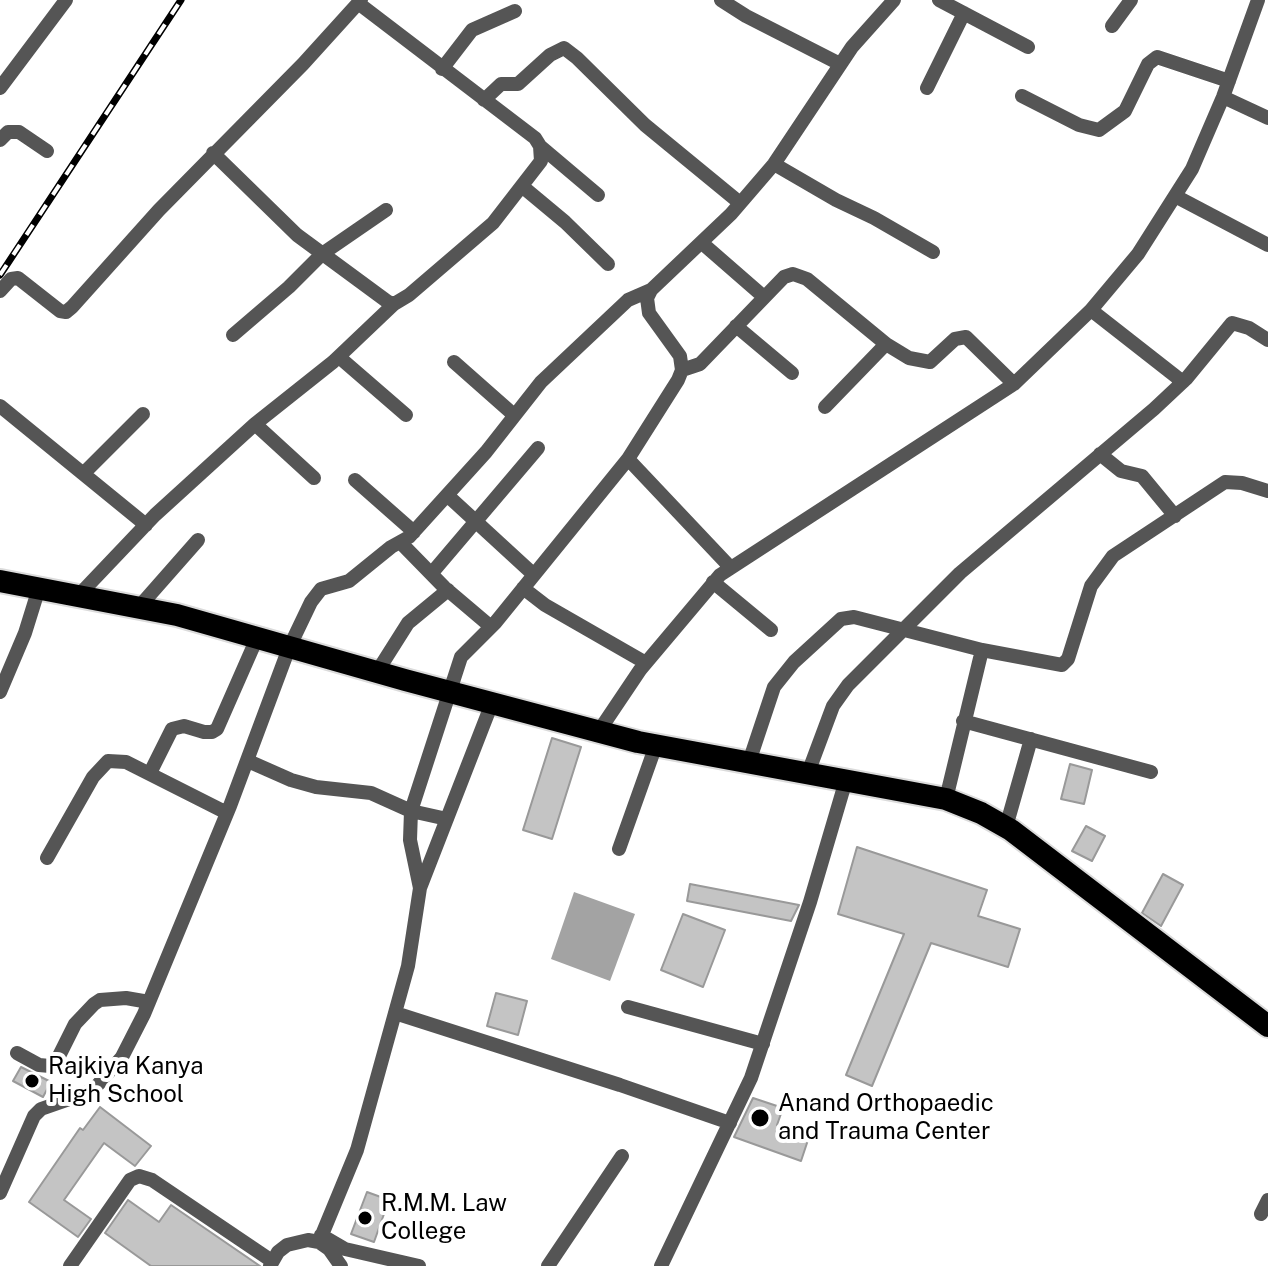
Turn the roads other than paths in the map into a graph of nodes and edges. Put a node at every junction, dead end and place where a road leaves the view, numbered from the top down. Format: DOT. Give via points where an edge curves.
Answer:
graph roads {
  1 [pos="66,0"];
  2 [pos="721,0"];
  3 [pos="894,0"];
  4 [pos="939,0"];
  5 [pos="1131,0"];
  6 [pos="1258,0"];
  7 [pos="360,2"];
  8 [pos="515,11"];
  9 [pos="964,13"];
  10 [pos="1112,26"];
  11 [pos="1028,47"];
  12 [pos="840,64"];
  13 [pos="442,69"];
  14 [pos="1229,81"];
  15 [pos="0,88"];
  16 [pos="927,88"];
  17 [pos="1022,96"];
  18 [pos="1223,97"];
  19 [pos="484,100"];
  20 [pos="1268,118"];
  21 [pos="0,140"];
  22 [pos="540,146"];
  23 [pos="47,151"];
  24 [pos="213,153"];
  25 [pos="774,164"];
  26 [pos="523,187"];
  27 [pos="598,195"];
  28 [pos="1177,197"];
  29 [pos="740,203"];
  30 [pos="386,210"];
  31 [pos="702,243"];
  32 [pos="1268,245"];
  33 [pos="933,252"];
  34 [pos="322,254"];
  35 [pos="608,264"];
  36 [pos="651,290"];
  37 [pos="0,291"];
  38 [pos="764,297"];
  39 [pos="394,304"];
  40 [pos="1091,310"];
  41 [pos="736,326"];
  42 [pos="233,335"];
  43 [pos="1268,340"];
  44 [pos="886,344"];
  45 [pos="339,357"];
  46 [pos="454,362"];
  47 [pos="682,370"];
  48 [pos="792,373"];
  49 [pos="1183,382"];
  50 [pos="1014,384"];
  51 [pos="0,406"];
  52 [pos="825,407"];
  53 [pos="143,414"];
  54 [pos="406,415"];
  55 [pos="514,415"];
  56 [pos="255,424"];
  57 [pos="538,448"];
  58 [pos="1100,454"];
  59 [pos="628,459"];
  60 [pos="84,473"];
  61 [pos="314,478"];
  62 [pos="355,480"];
  63 [pos="1268,491"];
  64 [pos="447,495"];
  65 [pos="1175,516"];
  66 [pos="476,522"];
  67 [pos="146,525"];
  68 [pos="414,532"];
  69 [pos="198,540"];
  70 [pos="401,543"];
  71 [pos="730,567"];
  72 [pos="431,574"];
  73 [pos="533,574"];
  74 [pos="0,581"];
  75 [pos="713,582"];
  76 [pos="39,588"];
  77 [pos="523,588"];
  78 [pos="448,590"];
  79 [pos="78,596"];
  80 [pos="139,607"];
  81 [pos="490,626"];
  82 [pos="771,630"];
  83 [pos="905,630"];
  84 [pos="257,638"];
  85 [pos="289,648"];
  86 [pos="982,650"];
  87 [pos="646,663"];
  88 [pos="377,672"];
  89 [pos="0,692"];
  90 [pos="449,692"];
  91 [pos="492,703"];
  92 [pos="963,721"];
  93 [pos="599,731"];
  94 [pos="1031,739"];
  95 [pos="656,745"];
  96 [pos="248,761"];
  97 [pos="749,762"];
  98 [pos="1151,772"];
  99 [pos="150,773"];
  100 [pos="808,773"];
  101 [pos="846,780"];
  102 [pos="946,799"];
  103 [pos="411,811"];
  104 [pos="227,813"];
  105 [pos="447,819"];
  106 [pos="1006,827"];
  107 [pos="619,849"];
  108 [pos="47,858"];
  109 [pos="420,888"];
  110 [pos="149,1002"];
  111 [pos="628,1007"];
  112 [pos="395,1013"];
  113 [pos="1268,1026"];
  114 [pos="763,1044"];
  115 [pos="17,1053"];
  116 [pos="730,1123"];
  117 [pos="622,1156"];
  118 [pos="0,1193"];
  119 [pos="1268,1200"];
  120 [pos="1261,1214"];
  121 [pos="320,1239"];
  122 [pos="271,1264"];
  123 [pos="553,1264"];
  124 [pos="70,1266"];
  125 [pos="341,1266"];
  126 [pos="419,1266"];
  127 [pos="661,1266"];
  1 -- 15 [label="street"];
  2 -- 12 [label="street"];
  3 -- 12 [label="street"];
  4 -- 9 [label="street"];
  5 -- 10 [label="street"];
  6 -- 14 [label="street"];
  7 -- 13 [label="street"];
  7 -- 24 [label="street"];
  8 -- 13 [label="street" via="472,30"];
  9 -- 11 [label="street"];
  9 -- 16 [label="street"];
  12 -- 25 [label="street"];
  13 -- 19 [label="street"];
  14 -- 17 [label="street" via="1157,57 1148,64 1125,111 1099,130"];
  14 -- 18 [label="street"];
  18 -- 20 [label="street"];
  18 -- 28 [label="street"];
  19 -- 22 [label="street"];
  19 -- 29 [label="street" via="501,84 518,84 564,48 645,125"];
  21 -- 23 [label="street" via="8,132 19,132"];
  22 -- 26 [label="street" via="541,161"];
  22 -- 27 [label="street"];
  24 -- 34 [label="street"];
  24 -- 37 [label="street" via="66,312 18,278"];
  25 -- 29 [label="street"];
  25 -- 33 [label="street"];
  26 -- 35 [label="street"];
  26 -- 39 [label="street" via="484,232"];
  28 -- 32 [label="street"];
  28 -- 40 [label="street"];
  29 -- 31 [label="street"];
  30 -- 34 [label="street"];
  31 -- 36 [label="street"];
  31 -- 38 [label="street"];
  34 -- 39 [label="street"];
  34 -- 42 [label="street"];
  36 -- 47 [label="street" via="649,313 680,356"];
  36 -- 55 [label="street" via="628,300 541,382"];
  38 -- 41 [label="street"];
  38 -- 44 [label="street" via="784,277 798,275"];
  39 -- 45 [label="street"];
  40 -- 49 [label="street"];
  40 -- 50 [label="street"];
  41 -- 47 [label="street" via="695,368"];
  41 -- 48 [label="street"];
  43 -- 49 [label="street" via="1232,323"];
  44 -- 50 [label="street" via="922,362 966,337"];
  44 -- 52 [label="street"];
  45 -- 54 [label="street"];
  45 -- 56 [label="street"];
  46 -- 55 [label="street"];
  47 -- 59 [label="street"];
  49 -- 58 [label="street"];
  50 -- 71 [label="street"];
  51 -- 60 [label="street"];
  53 -- 60 [label="street"];
  55 -- 64 [label="street"];
  56 -- 61 [label="street"];
  56 -- 67 [label="street"];
  57 -- 66 [label="street"];
  58 -- 65 [label="street" via="1121,471 1142,476"];
  58 -- 83 [label="street" via="960,573"];
  59 -- 71 [label="street"];
  59 -- 73 [label="street"];
  60 -- 67 [label="street"];
  62 -- 68 [label="street"];
  63 -- 65 [label="street" via="1225,482"];
  64 -- 66 [label="street"];
  64 -- 68 [label="street"];
  65 -- 86 [label="street" via="1113,556 1099,572 1066,663 1057,666"];
  66 -- 72 [label="street"];
  66 -- 73 [label="street"];
  67 -- 79 [label="street"];
  68 -- 70 [label="street"];
  69 -- 80 [label="street"];
  70 -- 72 [label="street"];
  70 -- 85 [label="street" via="349,581 321,589"];
  71 -- 75 [label="street"];
  72 -- 78 [label="street"];
  73 -- 77 [label="street"];
  74 -- 76 [label="highway"];
  75 -- 82 [label="street"];
  75 -- 87 [label="street"];
  76 -- 79 [label="highway"];
  76 -- 89 [label="street"];
  77 -- 81 [label="street"];
  77 -- 87 [label="street"];
  78 -- 81 [label="street"];
  78 -- 88 [label="street" via="408,623"];
  79 -- 80 [label="highway"];
  80 -- 84 [label="highway"];
  81 -- 90 [label="street" via="461,657"];
  83 -- 86 [label="street"];
  83 -- 97 [label="street" via="854,617 832,625 774,687"];
  83 -- 100 [label="street" via="833,706"];
  84 -- 85 [label="highway"];
  84 -- 99 [label="street" via="217,729 172,729"];
  85 -- 88 [label="highway"];
  85 -- 96 [label="street"];
  86 -- 92 [label="street"];
  87 -- 93 [label="street"];
  88 -- 90 [label="highway"];
  90 -- 91 [label="highway"];
  90 -- 103 [label="street"];
  91 -- 93 [label="highway"];
  91 -- 105 [label="street"];
  92 -- 94 [label="street"];
  92 -- 102 [label="street"];
  93 -- 95 [label="highway"];
  94 -- 98 [label="street"];
  94 -- 106 [label="street"];
  95 -- 97 [label="highway"];
  95 -- 107 [label="street"];
  96 -- 103 [label="street" via="291,780 371,793"];
  96 -- 104 [label="street"];
  97 -- 100 [label="highway"];
  99 -- 104 [label="street"];
  99 -- 108 [label="street" via="115,760 102,765"];
  100 -- 101 [label="highway"];
  101 -- 102 [label="highway"];
  101 -- 114 [label="street"];
  102 -- 106 [label="highway"];
  103 -- 105 [label="street"];
  103 -- 109 [label="street" via="410,840"];
  104 -- 110 [label="street"];
  105 -- 109 [label="street"];
  106 -- 113 [label="highway"];
  109 -- 112 [label="street"];
  110 -- 115 [label="street" via="100,1000 75,1024 50,1066"];
  110 -- 118 [label="street" via="109,1075 84,1094 34,1116"];
  111 -- 114 [label="street"];
  112 -- 116 [label="street"];
  112 -- 121 [label="street" via="357,1150"];
  114 -- 116 [label="street"];
  116 -- 127 [label="street"];
  117 -- 123 [label="street"];
  119 -- 120 [label="street"];
  121 -- 122 [label="street" via="297,1241 278,1252"];
  121 -- 125 [label="street"];
  121 -- 126 [label="street"];
  122 -- 124 [label="street" via="139,1176 130,1180"];
}
